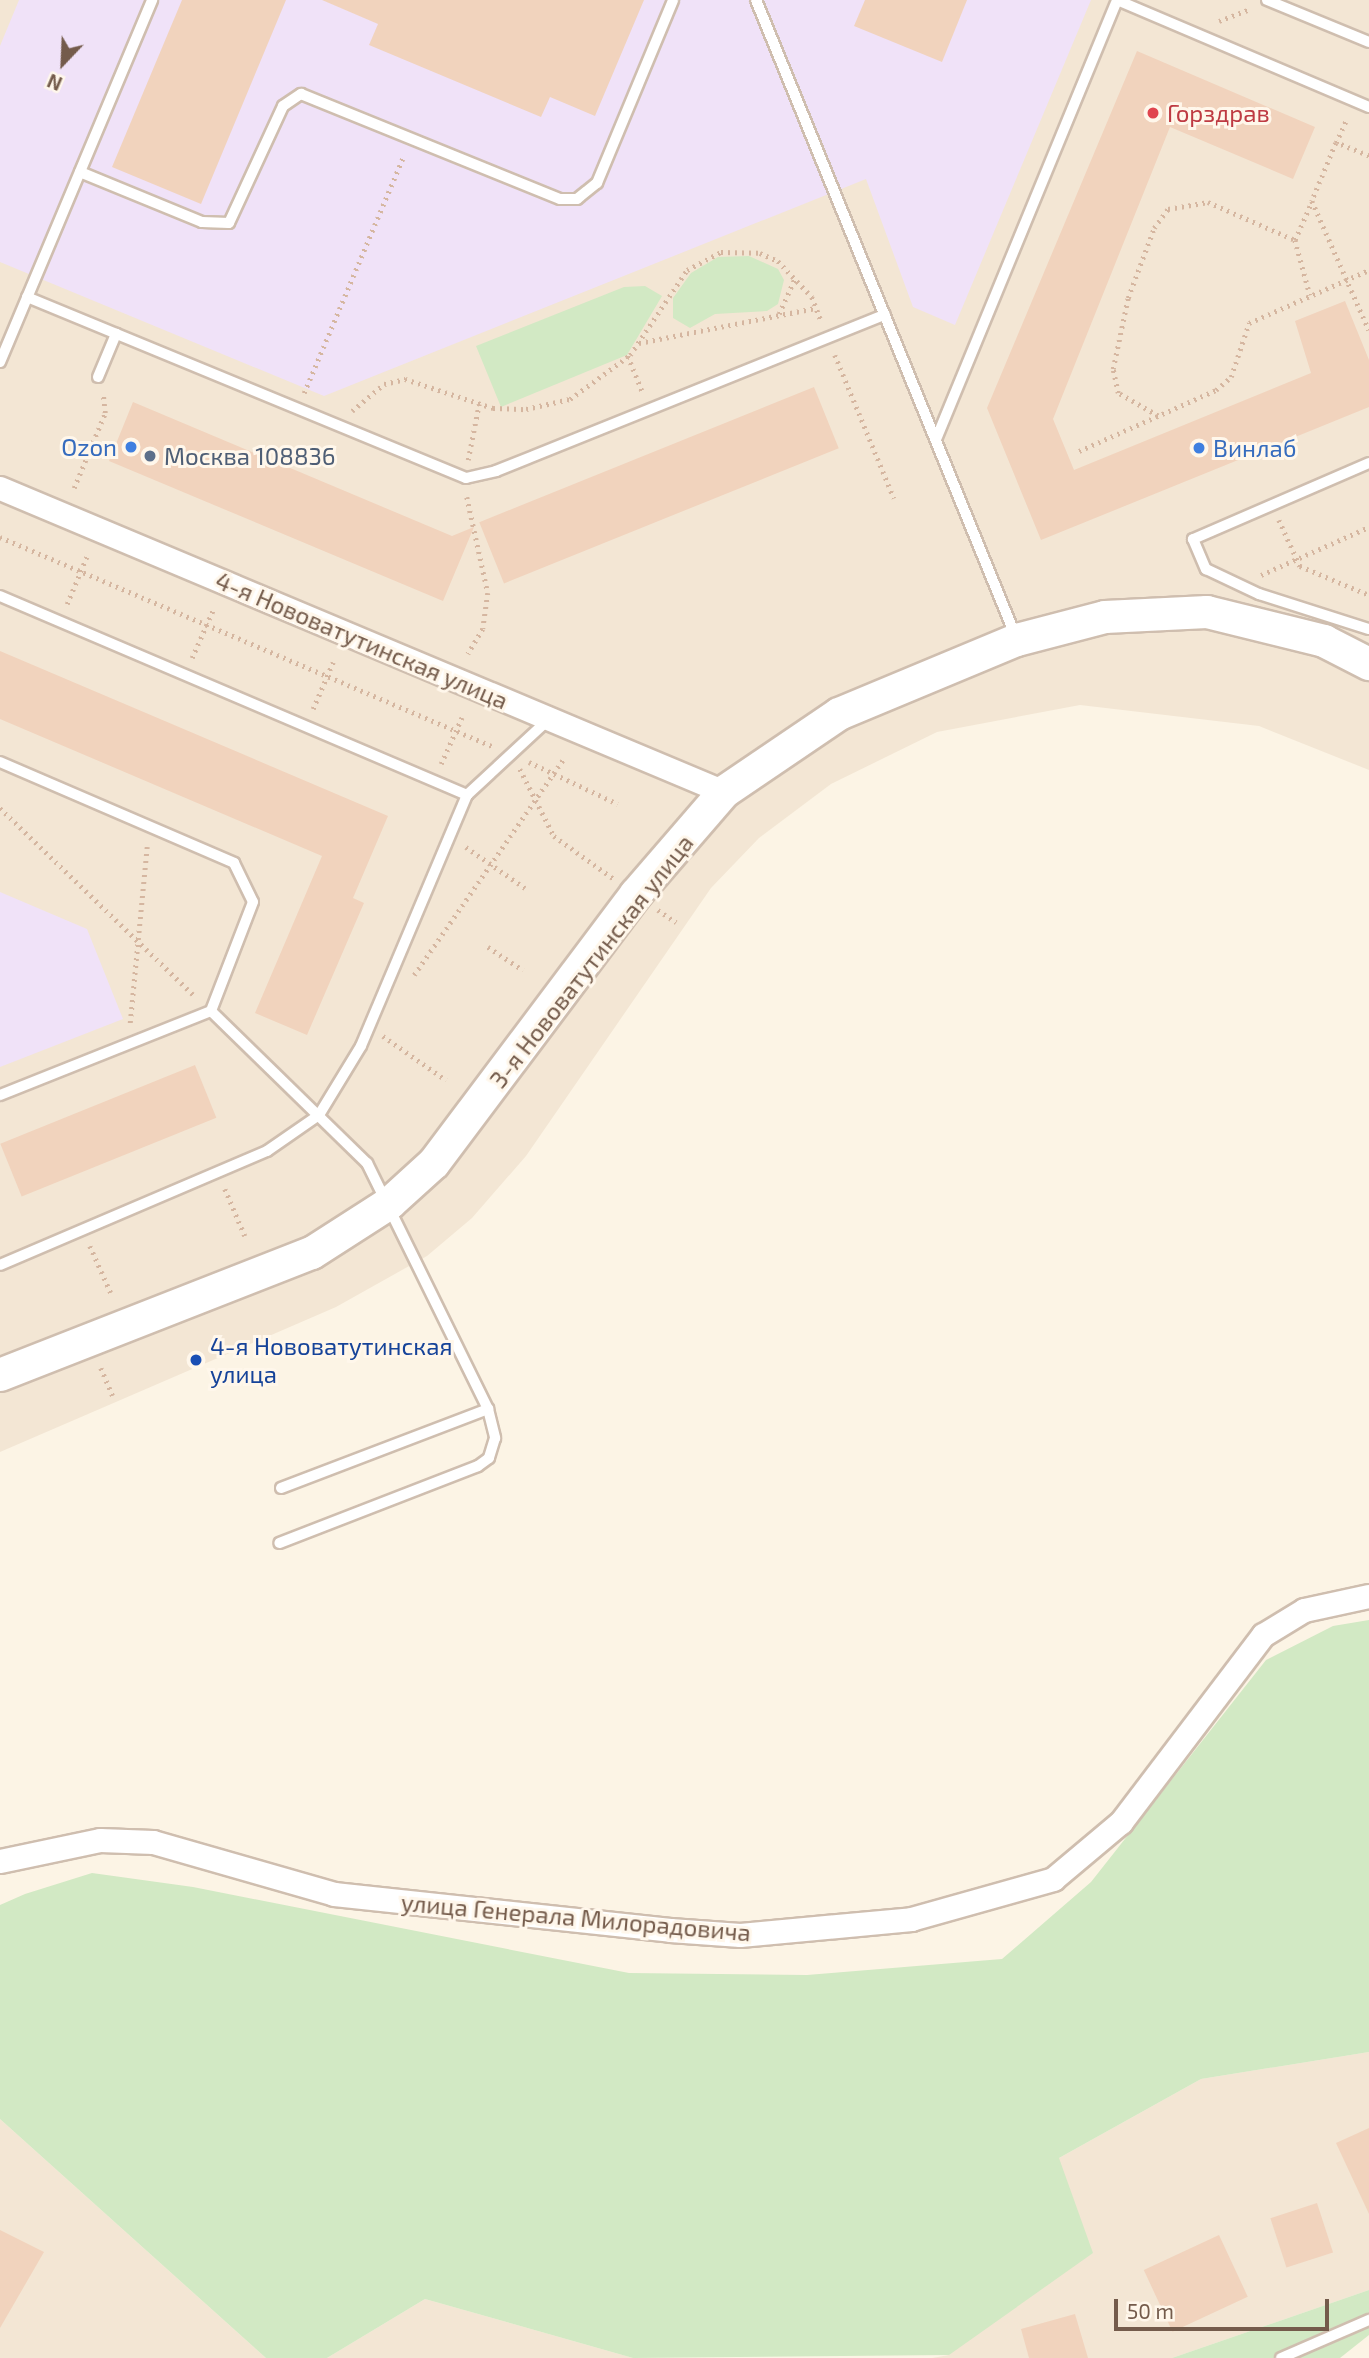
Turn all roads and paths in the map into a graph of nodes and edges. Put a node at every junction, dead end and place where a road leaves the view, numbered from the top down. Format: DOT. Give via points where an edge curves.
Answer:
graph roads {
  1 [pos="152,0"];
  2 [pos="673,0"];
  3 [pos="756,0"];
  4 [pos="1268,0"];
  5 [pos="1116,2"];
  6 [pos="1189,33"];
  7 [pos="1369,42"];
  8 [pos="1354,101"];
  9 [pos="1369,107"];
  10 [pos="412,136"];
  11 [pos="1336,143"];
  12 [pos="1369,156"];
  13 [pos="80,172"];
  14 [pos="1312,201"];
  15 [pos="1295,240"];
  16 [pos="1369,270"];
  17 [pos="796,277"];
  18 [pos="1348,279"];
  19 [pos="1310,295"];
  20 [pos="27,297"];
  21 [pos="816,308"];
  22 [pos="779,315"];
  23 [pos="885,315"];
  24 [pos="1369,330"];
  25 [pos="116,334"];
  26 [pos="828,338"];
  27 [pos="639,342"];
  28 [pos="628,356"];
  29 [pos="0,362"];
  30 [pos="98,377"];
  31 [pos="479,404"];
  32 [pos="297,410"];
  33 [pos="650,410"];
  34 [pos="1158,416"];
  35 [pos="335,425"];
  36 [pos="937,437"];
  37 [pos="1079,451"];
  38 [pos="1369,463"];
  39 [pos="466,478"];
  40 [pos="0,488"];
  41 [pos="74,488"];
  42 [pos="894,498"];
  43 [pos="1272,505"];
  44 [pos="1369,527"];
  45 [pos="0,537"];
  46 [pos="87,556"];
  47 [pos="1297,559"];
  48 [pos="80,571"];
  49 [pos="1253,592"];
  50 [pos="1369,595"];
  51 [pos="0,596"];
  52 [pos="213,611"];
  53 [pos="59,622"];
  54 [pos="207,625"];
  55 [pos="1369,629"];
  56 [pos="1017,639"];
  57 [pos="468,654"];
  58 [pos="333,662"];
  59 [pos="1369,664"];
  60 [pos="185,676"];
  61 [pos="327,676"];
  62 [pos="461,717"];
  63 [pos="549,719"];
  64 [pos="305,727"];
  65 [pos="456,731"];
  66 [pos="513,755"];
  67 [pos="563,760"];
  68 [pos="0,761"];
  69 [pos="554,772"];
  70 [pos="434,782"];
  71 [pos="724,792"];
  72 [pos="467,795"];
  73 [pos="535,801"];
  74 [pos="618,804"];
  75 [pos="0,808"];
  76 [pos="149,826"];
  77 [pos="450,837"];
  78 [pos="491,864"];
  79 [pos="526,888"];
  80 [pos="636,894"];
  81 [pos="676,922"];
  82 [pos="138,941"];
  83 [pos="488,947"];
  84 [pos="523,970"];
  85 [pos="409,982"];
  86 [pos="211,1012"];
  87 [pos="370,1027"];
  88 [pos="128,1045"];
  89 [pos="446,1080"];
  90 [pos="0,1095"];
  91 [pos="319,1115"];
  92 [pos="218,1172"];
  93 [pos="390,1203"];
  94 [pos="83,1229"];
  95 [pos="245,1236"];
  96 [pos="0,1265"];
  97 [pos="111,1293"];
  98 [pos="0,1375"];
  99 [pos="488,1409"];
  100 [pos="281,1488"];
  101 [pos="279,1542"];
  102 [pos="1369,1596"];
  103 [pos="0,1861"];
  104 [pos="1369,2320"];
  105 [pos="1281,2358"];
  1 -- 13 [label="lane"];
  2 -- 10 [label="lane" via="589,194 560,199"];
  3 -- 23 [label="lane"];
  4 -- 6 [label="path"];
  4 -- 7 [label="lane"];
  5 -- 6 [label="lane"];
  5 -- 36 [label="lane"];
  6 -- 8 [label="lane"];
  8 -- 9 [label="lane"];
  8 -- 11 [label="path"];
  10 -- 13 [label="lane" via="314,96 292,97 283,106 237,216 217,226"];
  10 -- 32 [label="path"];
  11 -- 12 [label="path"];
  11 -- 14 [label="path"];
  13 -- 20 [label="lane"];
  14 -- 15 [label="path"];
  14 -- 18 [label="path"];
  15 -- 19 [label="path"];
  15 -- 34 [label="path" via="1208,202 1168,209 1128,298 1113,369 1118,393"];
  16 -- 18 [label="path"];
  17 -- 21 [label="path"];
  17 -- 22 [label="path"];
  17 -- 27 [label="path" via="760,253 703,258 673,286"];
  18 -- 19 [label="path"];
  18 -- 24 [label="path"];
  19 -- 34 [label="path" via="1249,323 1231,377 1216,390"];
  20 -- 25 [label="lane"];
  20 -- 29 [label="lane"];
  21 -- 22 [label="path"];
  21 -- 26 [label="path"];
  22 -- 27 [label="path"];
  23 -- 26 [label="lane"];
  23 -- 36 [label="lane"];
  25 -- 30 [label="lane"];
  25 -- 32 [label="lane"];
  26 -- 33 [label="lane"];
  26 -- 42 [label="path"];
  27 -- 28 [label="path"];
  28 -- 31 [label="path" via="570,399 526,409"];
  28 -- 33 [label="path"];
  30 -- 41 [label="path" via="105,413"];
  31 -- 35 [label="path" via="417,381 396,380"];
  31 -- 39 [label="path"];
  32 -- 35 [label="lane"];
  33 -- 39 [label="lane"];
  34 -- 37 [label="path"];
  35 -- 39 [label="lane"];
  36 -- 56 [label="lane"];
  38 -- 43 [label="lane"];
  39 -- 57 [label="path" via="488,593 483,629"];
  40 -- 63 [label="street, 4-я Нововатутинская улица"];
  43 -- 47 [label="path"];
  43 -- 49 [label="lane" via="1193,539 1206,569"];
  44 -- 47 [label="path"];
  45 -- 48 [label="path"];
  46 -- 48 [label="path"];
  47 -- 49 [label="path" via="1260,576"];
  47 -- 50 [label="path" via="1300,566"];
  48 -- 53 [label="path"];
  48 -- 54 [label="path"];
  49 -- 55 [label="lane"];
  51 -- 53 [label="lane"];
  52 -- 54 [label="path"];
  53 -- 60 [label="lane"];
  54 -- 60 [label="path"];
  54 -- 61 [label="path"];
  56 -- 59 [label="street, 3-я Нововатутинская улица" via="1105,617 1207,612 1324,641"];
  56 -- 71 [label="street, 3-я Нововатутинская улица" via="839,714"];
  58 -- 61 [label="path"];
  60 -- 64 [label="lane"];
  61 -- 64 [label="path"];
  61 -- 65 [label="path"];
  62 -- 65 [label="path"];
  63 -- 66 [label="lane"];
  63 -- 71 [label="street, 4-я Нововатутинская улица"];
  64 -- 70 [label="lane"];
  65 -- 66 [label="path"];
  65 -- 70 [label="path"];
  66 -- 69 [label="path"];
  66 -- 72 [label="lane"];
  66 -- 73 [label="path"];
  67 -- 69 [label="path"];
  68 -- 76 [label="lane"];
  69 -- 73 [label="path"];
  69 -- 74 [label="path"];
  70 -- 72 [label="lane"];
  71 -- 80 [label="street, 3-я Нововатутинская улица"];
  72 -- 77 [label="lane"];
  73 -- 78 [label="path"];
  73 -- 80 [label="path" via="554,836"];
  75 -- 82 [label="path"];
  76 -- 82 [label="path"];
  76 -- 86 [label="lane" via="234,863 248,882 253,902 246,930"];
  77 -- 78 [label="path"];
  77 -- 87 [label="lane"];
  78 -- 79 [label="path"];
  78 -- 85 [label="path"];
  80 -- 81 [label="path"];
  80 -- 93 [label="street, 3-я Нововатутинская улица" via="434,1163"];
  82 -- 86 [label="path"];
  82 -- 88 [label="path"];
  83 -- 84 [label="path"];
  86 -- 88 [label="lane"];
  86 -- 91 [label="lane"];
  87 -- 89 [label="path"];
  87 -- 91 [label="lane" via="341,1089"];
  88 -- 90 [label="lane"];
  91 -- 92 [label="lane" via="267,1151"];
  91 -- 93 [label="lane" via="367,1163"];
  92 -- 94 [label="lane"];
  92 -- 95 [label="path"];
  93 -- 98 [label="street, 3-я Нововатутинская улица" via="312,1254"];
  93 -- 99 [label="lane"];
  94 -- 96 [label="lane"];
  94 -- 97 [label="path"];
  99 -- 100 [label="lane"];
  99 -- 101 [label="lane" via="494,1450 478,1466"];
  102 -- 103 [label="street, улица Генерала Милорадовича" via="1304,1610 1263,1635 1121,1822 1053,1879 911,1919 740,1935 670,1930 334,1894 153,1842 100,1840"];
  104 -- 105 [label="lane"];
}
